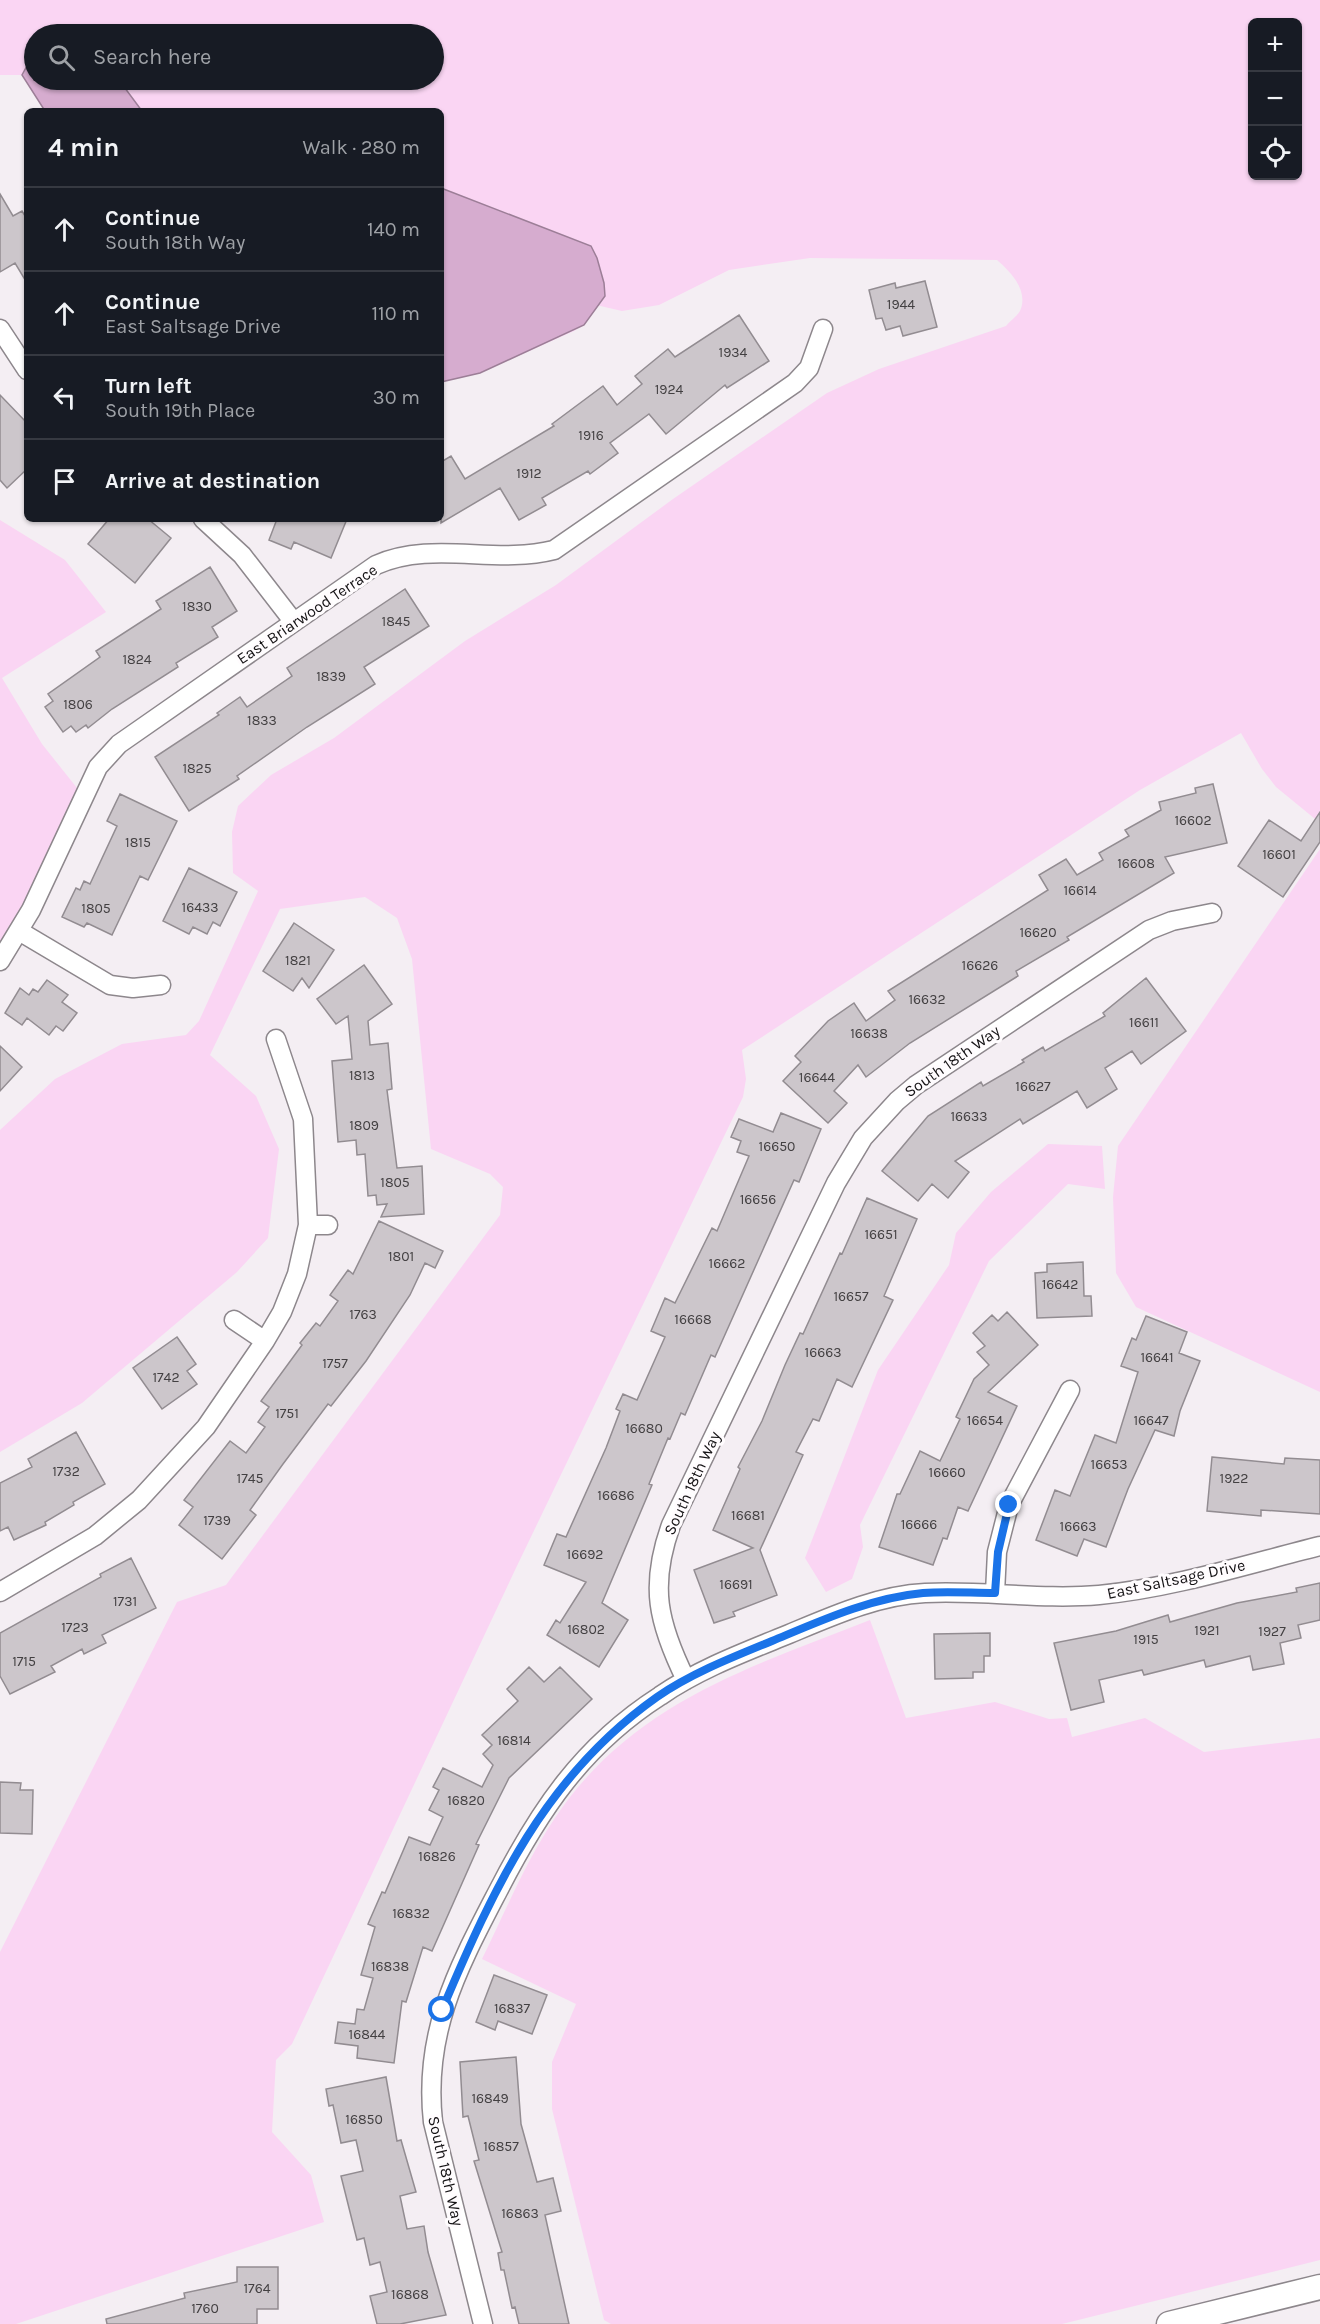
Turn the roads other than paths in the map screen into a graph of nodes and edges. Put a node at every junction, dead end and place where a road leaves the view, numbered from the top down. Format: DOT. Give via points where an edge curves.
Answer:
graph roads {
  1 [pos="824,328"];
  2 [pos="0,329"];
  3 [pos="24,365"];
  4 [pos="206,522"];
  5 [pos="293,621"];
  6 [pos="1212,913"];
  7 [pos="19,931"];
  8 [pos="0,961"];
  9 [pos="161,985"];
  10 [pos="276,1039"];
  11 [pos="308,1225"];
  12 [pos="328,1225"];
  13 [pos="234,1320"];
  14 [pos="265,1341"];
  15 [pos="1070,1390"];
  16 [pos="1320,1546"];
  17 [pos="0,1592"];
  18 [pos="995,1593"];
  19 [pos="686,1680"];
  20 [pos="1320,2287"];
  21 [pos="483,2324"];
  22 [pos="1169,2324"];
  1 -- 5 [label="street, East Briarwood Terrace" via="809,368 795,383 554,550 511,557 416,553 396,556 376,565"];
  2 -- 3 [label="street"];
  4 -- 5 [label="street" via="242,555"];
  5 -- 7 [label="street, East Briarwood Terrace" via="107,756"];
  6 -- 19 [label="street, South 18th Way" via="1149,930 940,1068 897,1101 850,1158 663,1547 657,1585 659,1609 667,1641"];
  7 -- 8 [label="street, East Briarwood Terrace"];
  7 -- 9 [label="street" via="110,985"];
  10 -- 11 [label="street" via="303,1119"];
  11 -- 12 [label="street"];
  11 -- 14 [label="street" via="297,1274"];
  13 -- 14 [label="street"];
  14 -- 17 [label="street" via="206,1427 139,1500 95,1536"];
  15 -- 18 [label="street" via="1009,1505 998,1552"];
  16 -- 18 [label="street, East Saltsage Drive" via="1151,1587 1098,1595"];
  18 -- 19 [label="street, East Saltsage Drive" via="923,1593 882,1600 814,1624"];
  19 -- 21 [label="street, South 18th Way" via="658,1696 602,1742 550,1800 507,1873 442,2010 431,2065 430,2094"];
  20 -- 22 [label="street"];
}
